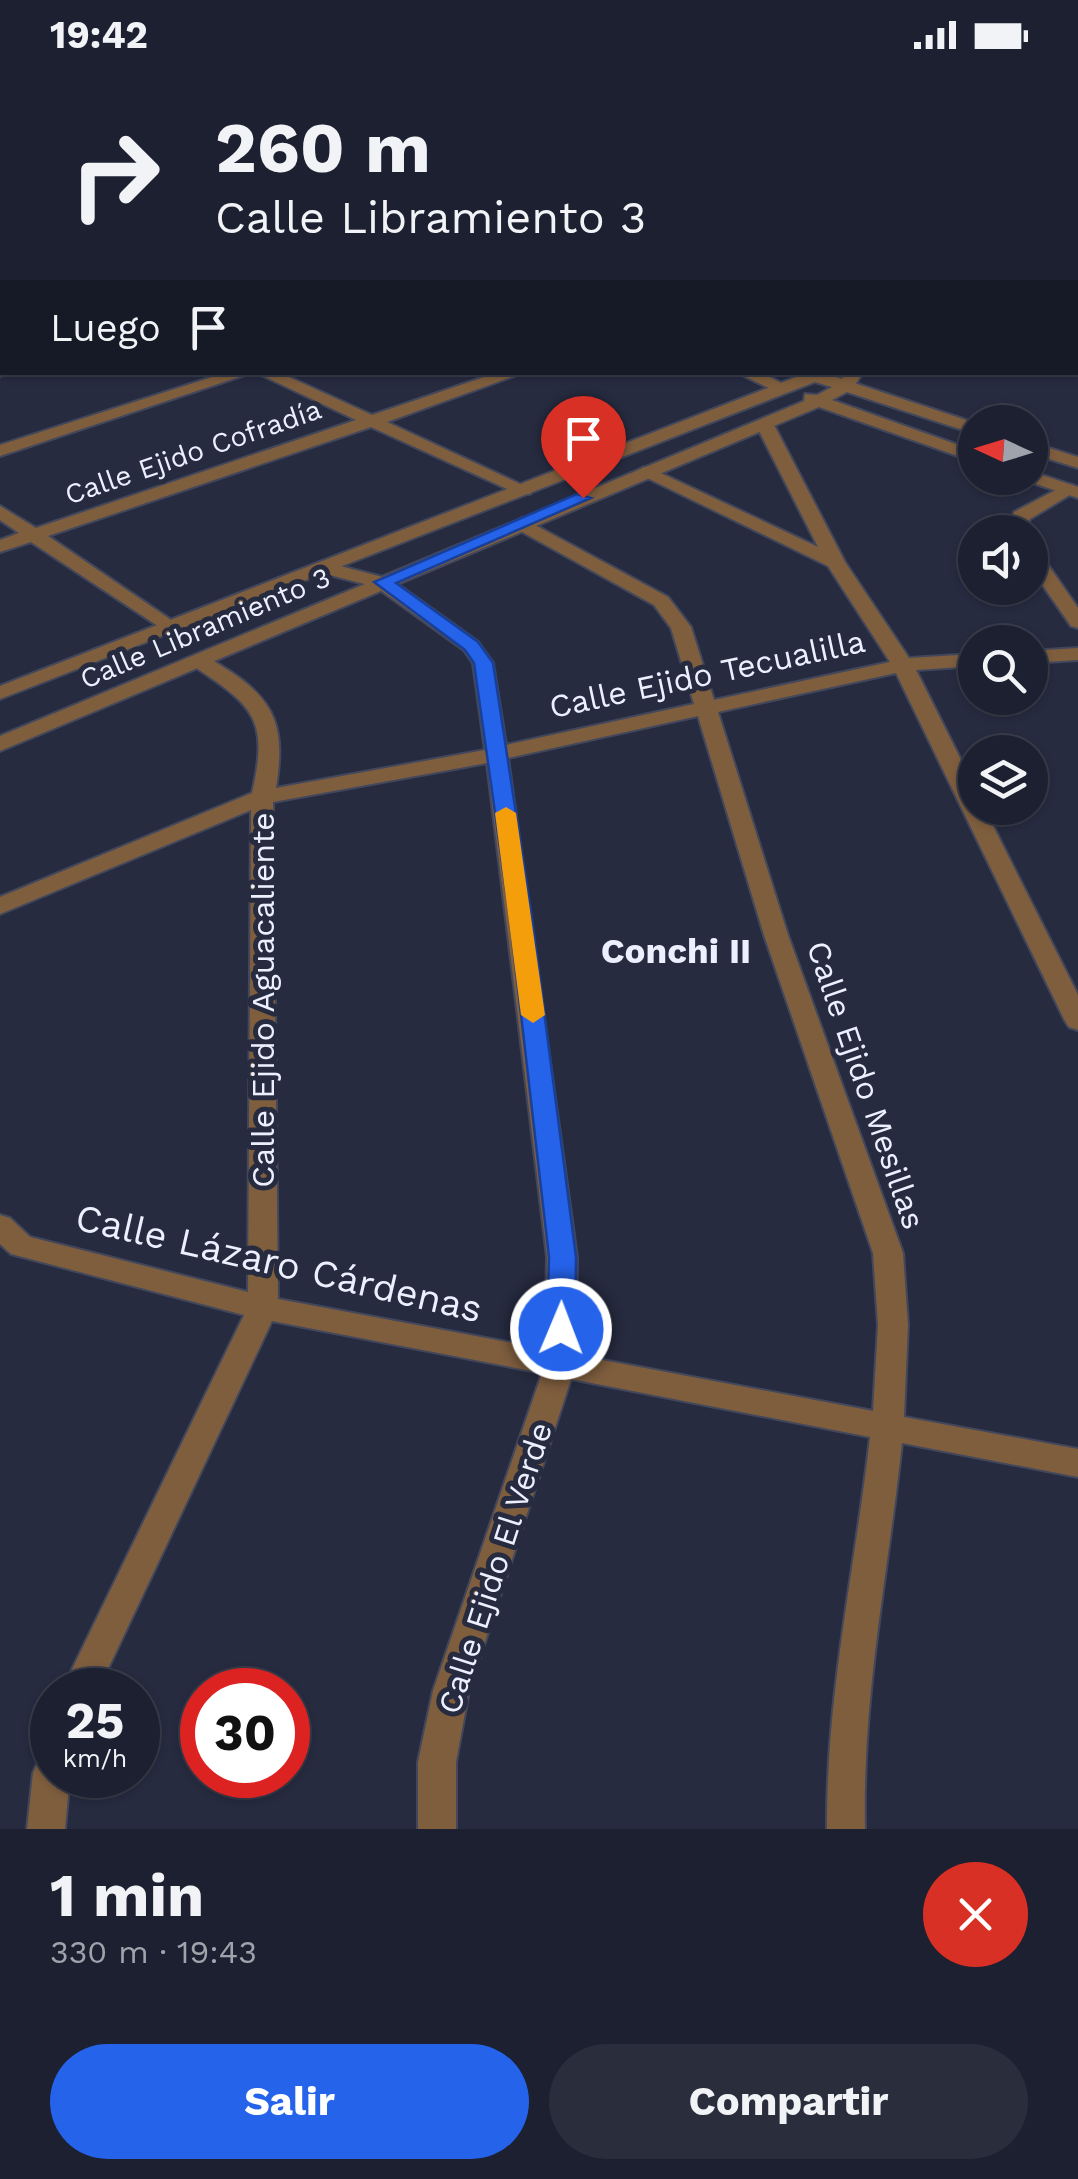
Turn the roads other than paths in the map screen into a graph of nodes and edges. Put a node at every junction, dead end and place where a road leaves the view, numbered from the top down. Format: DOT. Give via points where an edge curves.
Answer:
graph roads {
  1 [pos="237,375"];
  2 [pos="270,375"];
  3 [pos="508,375"];
  4 [pos="751,375"];
  5 [pos="815,375"];
  6 [pos="824,375"];
  7 [pos="850,379"];
  8 [pos="783,388"];
  9 [pos="818,401"];
  10 [pos="373,421"];
  11 [pos="958,421"];
  12 [pos="764,423"];
  13 [pos="958,450"];
  14 [pos="0,451"];
  15 [pos="1048,453"];
  16 [pos="1078,462"];
  17 [pos="644,472"];
  18 [pos="1048,482"];
  19 [pos="524,490"];
  20 [pos="1072,491"];
  21 [pos="0,512"];
  22 [pos="1023,515"];
  23 [pos="522,524"];
  24 [pos="33,534"];
  25 [pos="0,546"];
  26 [pos="834,562"];
  27 [pos="325,568"];
  28 [pos="1048,579"];
  29 [pos="383,582"];
  30 [pos="1078,622"];
  31 [pos="170,628"];
  32 [pos="1078,654"];
  33 [pos="1048,656"];
  34 [pos="199,660"];
  35 [pos="958,661"];
  36 [pos="903,665"];
  37 [pos="0,694"];
  38 [pos="706,705"];
  39 [pos="0,744"];
  40 [pos="497,754"];
  41 [pos="262,797"];
  42 [pos="0,906"];
  43 [pos="1078,1022"];
  44 [pos="0,1226"];
  45 [pos="264,1308"];
  46 [pos="560,1365"];
  47 [pos="889,1427"];
  48 [pos="1078,1463"];
  49 [pos="91,1668"];
  50 [pos="49,1798"];
  51 [pos="46,1829"];
  52 [pos="437,1829"];
  53 [pos="846,1829"];
  1 -- 14 [label="street"];
  2 -- 10 [label="street"];
  3 -- 10 [label="street, Calle Ejido Cofradía"];
  4 -- 8 [label="street"];
  5 -- 8 [label="street, Calle Libramiento 3"];
  6 -- 7 [label="street"];
  7 -- 9 [label="street, Calle Libramiento 3"];
  7 -- 11 [label="street"];
  8 -- 9 [label="street"];
  8 -- 19 [label="street, Calle Libramiento 3"];
  9 -- 12 [label="street, Calle Libramiento 3"];
  9 -- 13 [label="street"];
  10 -- 19 [label="street"];
  10 -- 24 [label="street, Calle Ejido Cofradía"];
  12 -- 17 [label="street, Calle Libramiento 3"];
  12 -- 26 [label="street"];
  15 -- 16 [label="street"];
  17 -- 23 [label="street, Calle Libramiento 3"];
  17 -- 26 [label="street"];
  18 -- 20 [label="street"];
  19 -- 27 [label="street, Calle Libramiento 3"];
  20 -- 22 [label="street"];
  21 -- 24 [label="street"];
  23 -- 29 [label="street, Calle Libramiento 3"];
  23 -- 38 [label="street, Calle Ejido Mesillas" via="661,600 680,626"];
  24 -- 25 [label="street, Calle Ejido Cofradía"];
  24 -- 31 [label="street"];
  26 -- 36 [label="street"];
  27 -- 29 [label="street"];
  27 -- 31 [label="street, Calle Libramiento 3"];
  28 -- 30 [label="street"];
  29 -- 34 [label="street, Calle Libramiento 3"];
  29 -- 40 [label="street, Calle Ejido El Verde" via="472,646 483,663"];
  31 -- 37 [label="street, Calle Libramiento 3"];
  32 -- 33 [label="street"];
  34 -- 39 [label="street, Calle Libramiento 3"];
  34 -- 41 [label="street, Calle Ejido Aguacaliente" via="258,704 268,746"];
  35 -- 36 [label="street, Calle Ejido Tecualilla"];
  36 -- 38 [label="street, Calle Ejido Tecualilla"];
  36 -- 43 [label="street"];
  38 -- 40 [label="street, Calle Ejido Tecualilla"];
  38 -- 47 [label="street, Calle Ejido Mesillas" via="776,935 888,1253"];
  40 -- 41 [label="street, Calle Ejido Tecualilla"];
  40 -- 46 [label="street, Calle Ejido El Verde" via="562,1257"];
  41 -- 42 [label="street, Calle Ejido Tecualilla"];
  41 -- 45 [label="street, Calle Ejido Aguacaliente"];
  44 -- 45 [label="street, Calle Lázaro Cárdenas" via="21,1246"];
  45 -- 46 [label="street, Calle Lázaro Cárdenas"];
  45 -- 49 [label="street, Calle Ejido Aguacaliente"];
  46 -- 47 [label="street, Calle Lázaro Cárdenas"];
  46 -- 52 [label="street, Calle Ejido El Verde" via="451,1690 437,1762"];
  47 -- 48 [label="street, Calle Lázaro Cárdenas"];
  47 -- 53 [label="street, Calle Ejido Mesillas" via="842,1767"];
  50 -- 51 [label="street"];
}
